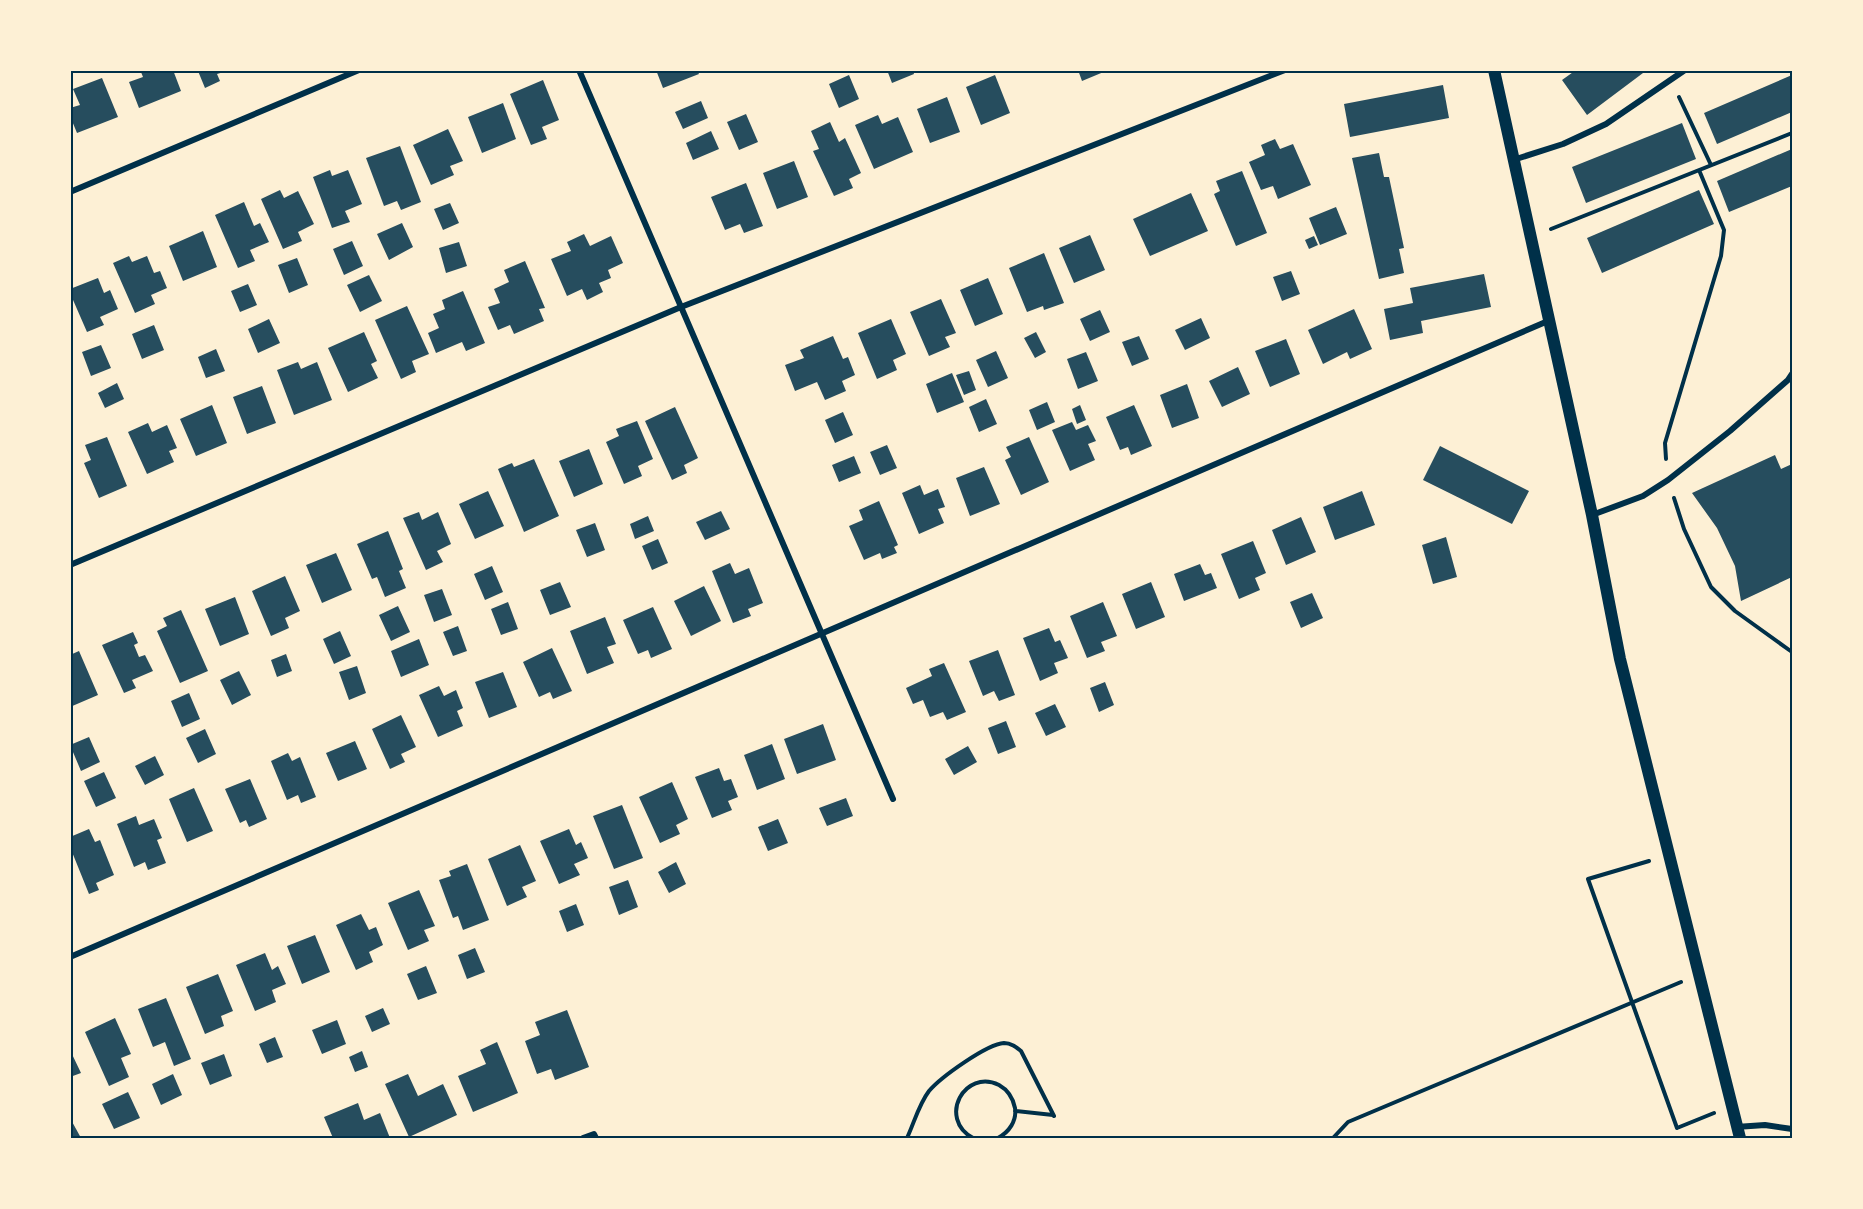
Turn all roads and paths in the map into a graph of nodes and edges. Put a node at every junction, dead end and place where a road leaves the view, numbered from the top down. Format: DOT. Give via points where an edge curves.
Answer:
graph roads {
  1 [pos="359,70"];
  2 [pos="579,70"];
  3 [pos="1285,70"];
  4 [pos="1494,70"];
  5 [pos="1684,70"];
  6 [pos="1671,80"];
  7 [pos="1792,133"];
  8 [pos="1513,160"];
  9 [pos="1711,165"];
  10 [pos="70,192"];
  11 [pos="1530,237"];
  12 [pos="681,307"];
  13 [pos="1548,321"];
  14 [pos="1792,374"];
  15 [pos="1592,515"];
  16 [pos="70,565"];
  17 [pos="822,633"];
  18 [pos="893,799"];
  19 [pos="1668,855"];
  20 [pos="70,957"];
  21 [pos="1698,975"];
  22 [pos="1631,1002"];
  23 [pos="1731,1107"];
  24 [pos="1015,1111"];
  25 [pos="1792,1129"];
  26 [pos="1738,1133"];
  27 [pos="595,1136"];
  28 [pos="583,1138"];
  29 [pos="908,1138"];
  30 [pos="973,1138"];
  31 [pos="998,1138"];
  32 [pos="1334,1138"];
  1 -- 10 [label="street"];
  2 -- 12 [label="street"];
  3 -- 12 [label="street"];
  4 -- 8 [label="main road"];
  5 -- 6 [label="street"];
  6 -- 8 [label="street" via="1605,124 1563,144"];
  6 -- 9 [label="path"];
  7 -- 9 [label="path"];
  8 -- 11 [label="main road"];
  9 -- 11 [label="path"];
  11 -- 13 [label="main road"];
  12 -- 16 [label="street"];
  12 -- 17 [label="street"];
  13 -- 15 [label="main road"];
  13 -- 17 [label="street"];
  14 -- 15 [label="street" via="1673,476 1643,496"];
  15 -- 19 [label="main road" via="1620,660"];
  17 -- 18 [label="street"];
  17 -- 20 [label="street"];
  19 -- 21 [label="main road"];
  19 -- 22 [label="path" via="1588,879"];
  21 -- 22 [label="path"];
  21 -- 23 [label="main road"];
  22 -- 23 [label="path" via="1677,1128"];
  22 -- 32 [label="path" via="1348,1122"];
  23 -- 26 [label="main road"];
  24 -- 29 [label="path" via="1054,1116 1021,1051 1005,1043 983,1050 928,1092"];
  24 -- 30 [label="path" via="1012,1097 997,1084 987,1082 969,1087 956,1110 960,1128"];
  24 -- 31 [label="path" via="1012,1126"];
  25 -- 26 [label="street" via="1765,1125"];
  27 -- 28 [label="street"];
}
